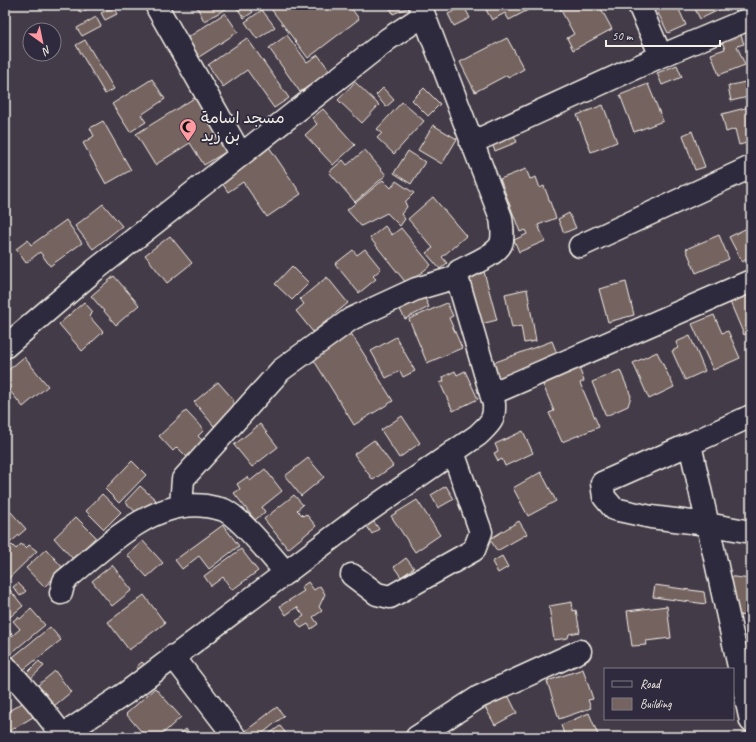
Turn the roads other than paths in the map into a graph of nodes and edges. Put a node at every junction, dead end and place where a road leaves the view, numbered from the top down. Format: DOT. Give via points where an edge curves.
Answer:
graph roads {
  1 [pos="157,5"];
  2 [pos="639,5"];
  3 [pos="422,10"];
  4 [pos="751,18"];
  5 [pos="661,56"];
  6 [pos="471,143"];
  7 [pos="241,155"];
  8 [pos="751,167"];
  9 [pos="580,246"];
  10 [pos="457,277"];
  11 [pos="751,281"];
  12 [pos="5,347"];
  13 [pos="491,394"];
  14 [pos="751,416"];
  15 [pos="690,444"];
  16 [pos="453,452"];
  17 [pos="181,505"];
  18 [pos="707,524"];
  19 [pos="751,532"];
  20 [pos="286,573"];
  21 [pos="352,575"];
  22 [pos="61,593"];
  23 [pos="580,651"];
  24 [pos="173,656"];
  25 [pos="5,666"];
  26 [pos="751,722"];
  27 [pos="62,736"];
  28 [pos="235,737"];
  29 [pos="417,737"];
  1 -- 7 [label="street"];
  2 -- 5 [label="street"];
  3 -- 6 [label="street"];
  3 -- 7 [label="street" via="388,40"];
  4 -- 5 [label="street"];
  5 -- 6 [label="street"];
  6 -- 10 [label="street" via="501,218 501,243 496,251 459,272"];
  7 -- 12 [label="street" via="95,270"];
  8 -- 9 [label="street"];
  10 -- 13 [label="street"];
  10 -- 17 [label="street" via="416,289 351,319 281,370 183,479"];
  11 -- 13 [label="street"];
  13 -- 16 [label="street" via="495,415 490,423 478,435"];
  14 -- 15 [label="street"];
  15 -- 18 [label="street"];
  15 -- 18 [label="street" via="602,483 604,497 614,509 651,517"];
  16 -- 20 [label="street" via="361,516"];
  16 -- 21 [label="street" via="481,532 474,550 390,597 377,594"];
  17 -- 20 [label="street" via="224,510 243,525"];
  17 -- 22 [label="street" via="153,514 137,523 64,581"];
  18 -- 19 [label="street"];
  18 -- 26 [label="street"];
  20 -- 24 [label="street"];
  23 -- 29 [label="street" via="479,697"];
  24 -- 27 [label="street" via="126,693"];
  24 -- 28 [label="street"];
  25 -- 27 [label="street"];
}
